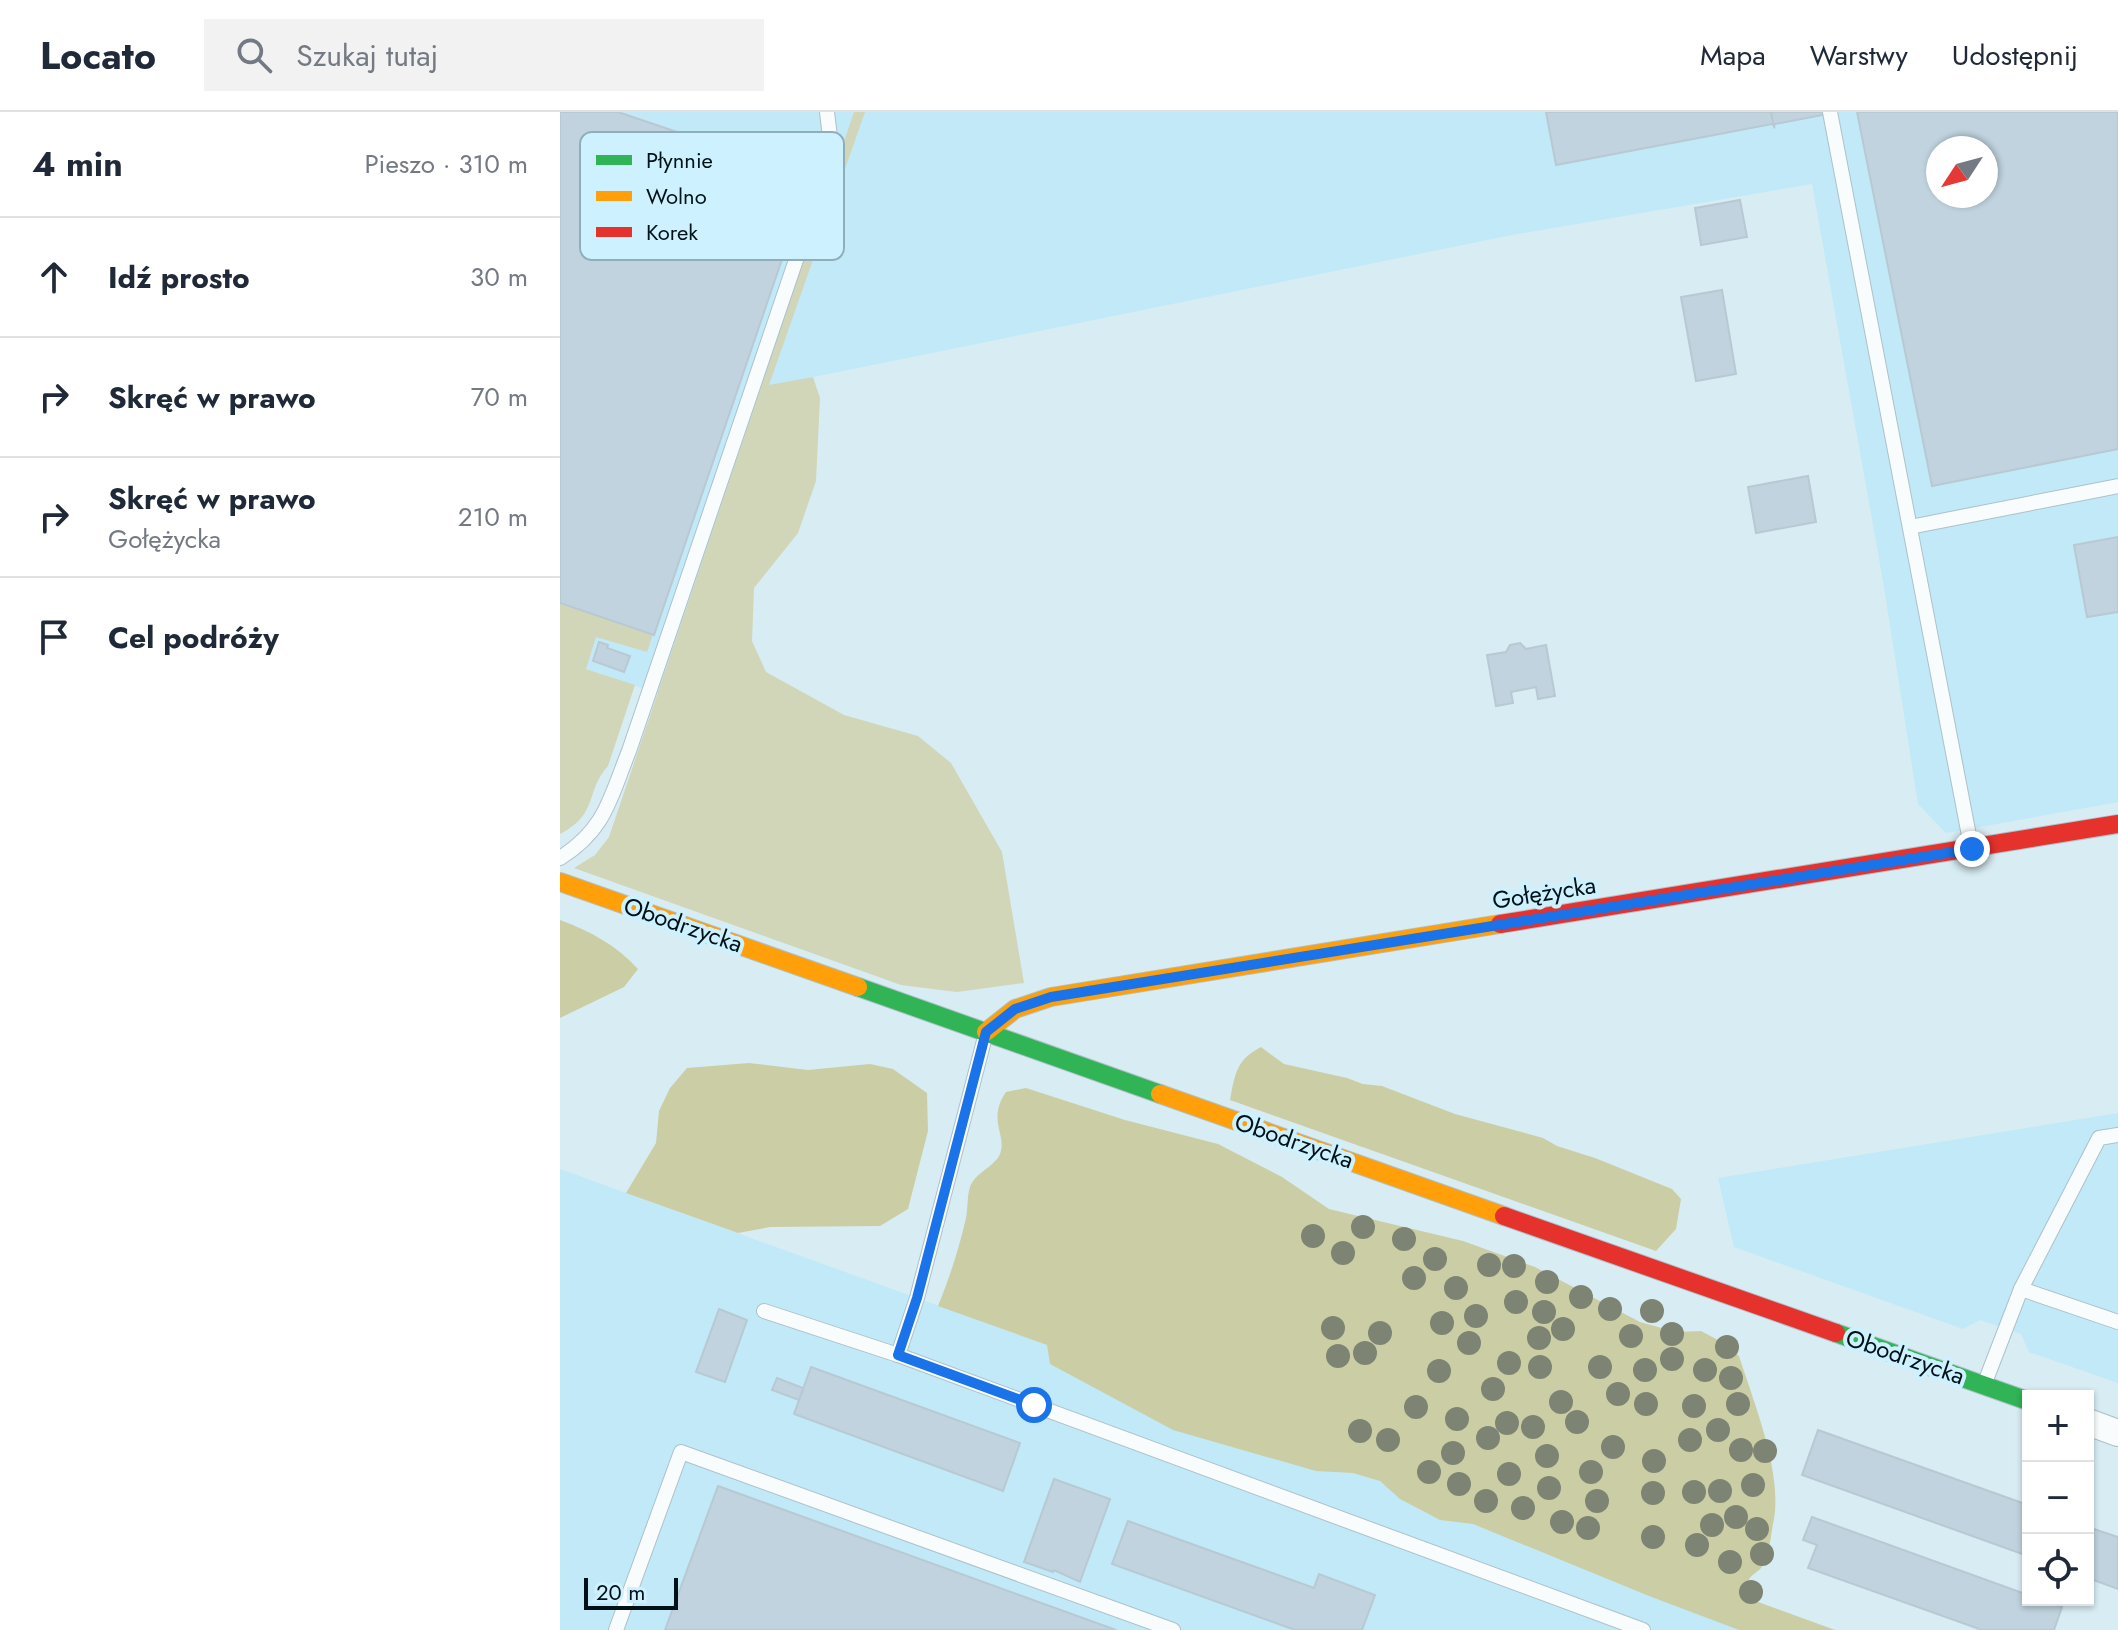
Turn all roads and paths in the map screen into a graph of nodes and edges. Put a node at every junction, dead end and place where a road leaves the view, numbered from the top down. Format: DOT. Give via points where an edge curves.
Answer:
graph roads {
  1 [pos="827,112"];
  2 [pos="1830,112"];
  3 [pos="829,132"];
  4 [pos="795,260"];
  5 [pos="2118,486"];
  6 [pos="1910,527"];
  7 [pos="2118,824"];
  8 [pos="1972,849"];
  9 [pos="560,858"];
  10 [pos="560,882"];
  11 [pos="986,1032"];
  12 [pos="2118,1135"];
  13 [pos="2021,1289"];
  14 [pos="764,1311"];
  15 [pos="2118,1322"];
  16 [pos="898,1355"];
  17 [pos="1984,1385"];
  18 [pos="2022,1399"];
  19 [pos="2094,1424"];
  20 [pos="2118,1433"];
  21 [pos="616,1630"];
  22 [pos="1173,1630"];
  23 [pos="1643,1630"];
  1 -- 3 [label="lane"];
  2 -- 6 [label="lane"];
  4 -- 9 [label="lane" via="610,798 598,826"];
  5 -- 6 [label="lane"];
  6 -- 8 [label="lane"];
  7 -- 8 [label="street, Gołężycka"];
  8 -- 11 [label="street, Gołężycka" via="1051,997 1015,1009"];
  10 -- 11 [label="street, Obodrzycka"];
  11 -- 16 [label="lane"];
  11 -- 17 [label="street, Obodrzycka"];
  12 -- 13 [label="lane" via="2099,1138"];
  13 -- 15 [label="lane"];
  13 -- 17 [label="lane"];
  14 -- 16 [label="lane"];
  16 -- 23 [label="lane"];
  17 -- 18 [label="street, Obodrzycka"];
  19 -- 20 [label="street"];
  21 -- 22 [label="lane" via="681,1452"];
}
